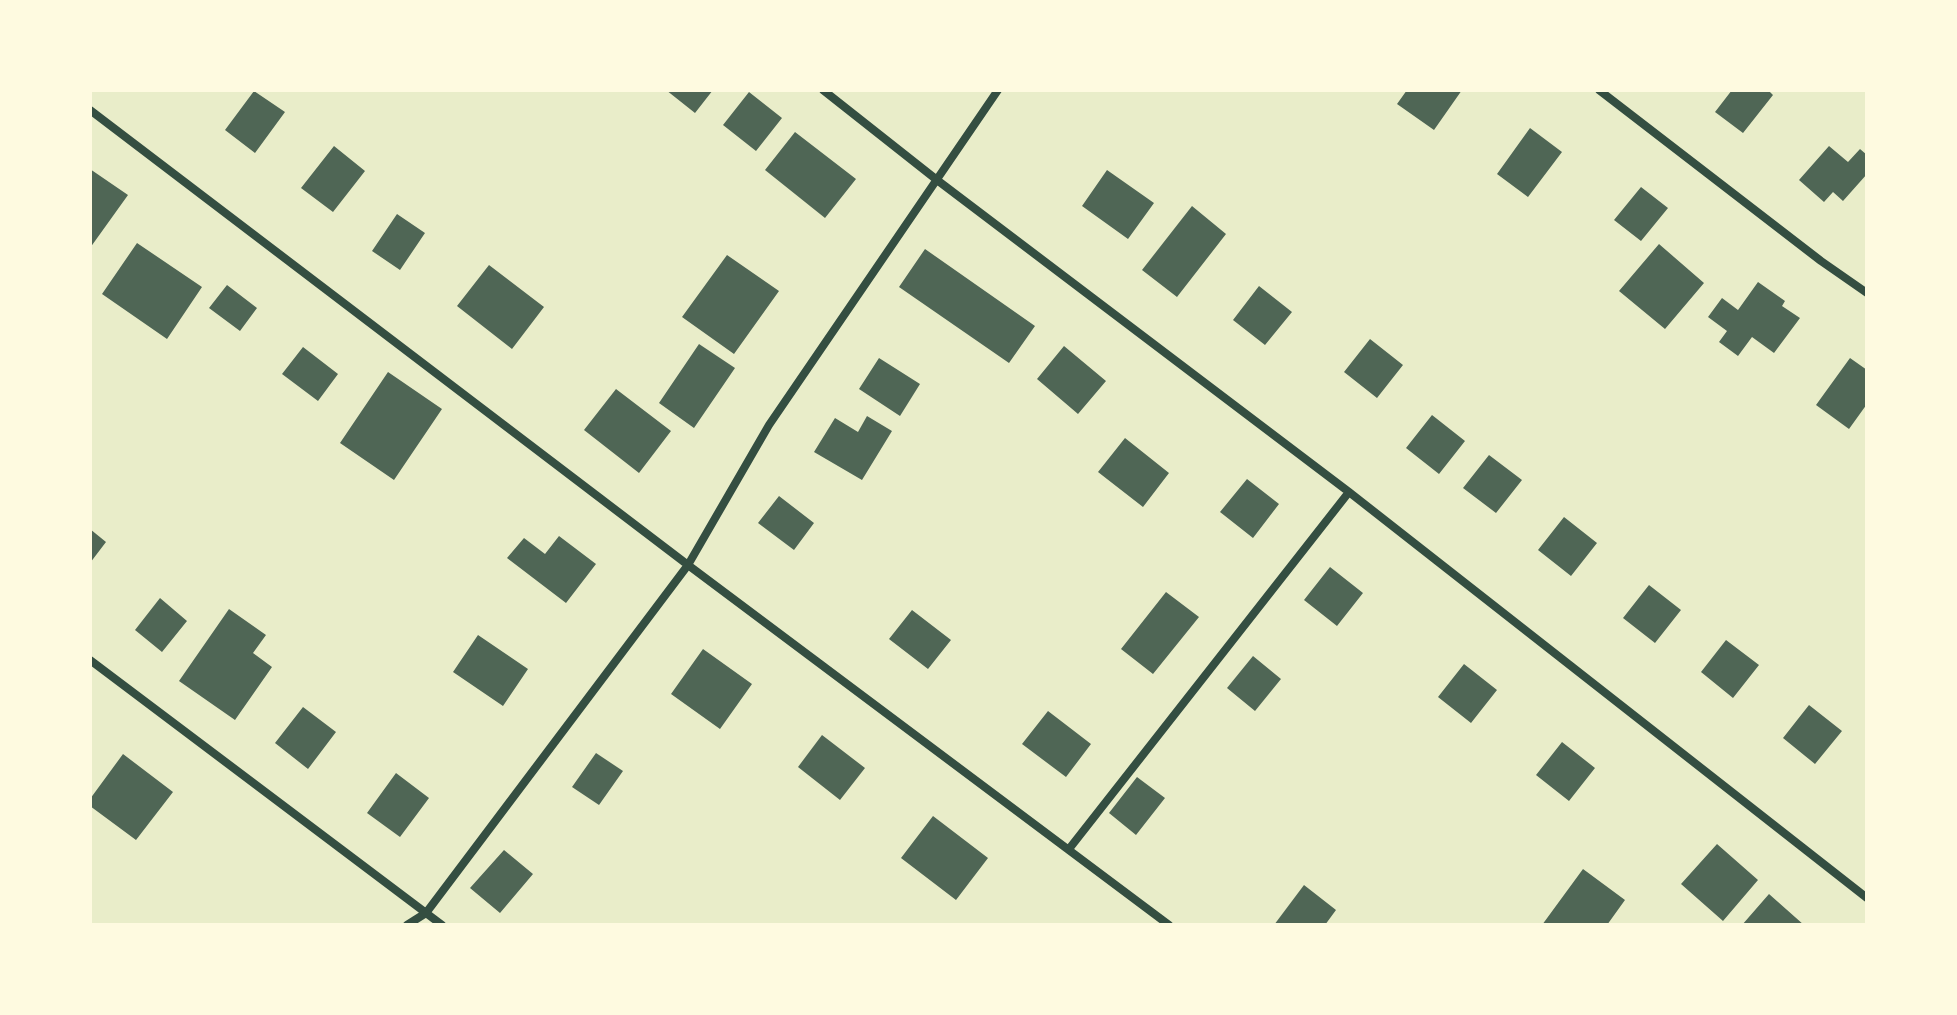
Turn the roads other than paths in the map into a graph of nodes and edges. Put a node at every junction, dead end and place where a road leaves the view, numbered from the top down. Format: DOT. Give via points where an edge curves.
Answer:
graph roads {
  1 [pos="823,90"];
  2 [pos="998,90"];
  3 [pos="1599,90"];
  4 [pos="90,110"];
  5 [pos="937,180"];
  6 [pos="1867,293"];
  7 [pos="1349,492"];
  8 [pos="688,565"];
  9 [pos="90,660"];
  10 [pos="1069,849"];
  11 [pos="1867,898"];
  12 [pos="426,913"];
  13 [pos="407,925"];
  14 [pos="442,925"];
  15 [pos="1169,925"];
  1 -- 5 [label="street"];
  2 -- 5 [label="street"];
  3 -- 6 [label="street"];
  4 -- 8 [label="street"];
  5 -- 7 [label="street"];
  5 -- 8 [label="street" via="769,425"];
  7 -- 10 [label="street"];
  7 -- 11 [label="street"];
  8 -- 10 [label="street"];
  8 -- 12 [label="street"];
  9 -- 12 [label="street"];
  10 -- 15 [label="street"];
  12 -- 13 [label="street"];
  12 -- 14 [label="street"];
}
